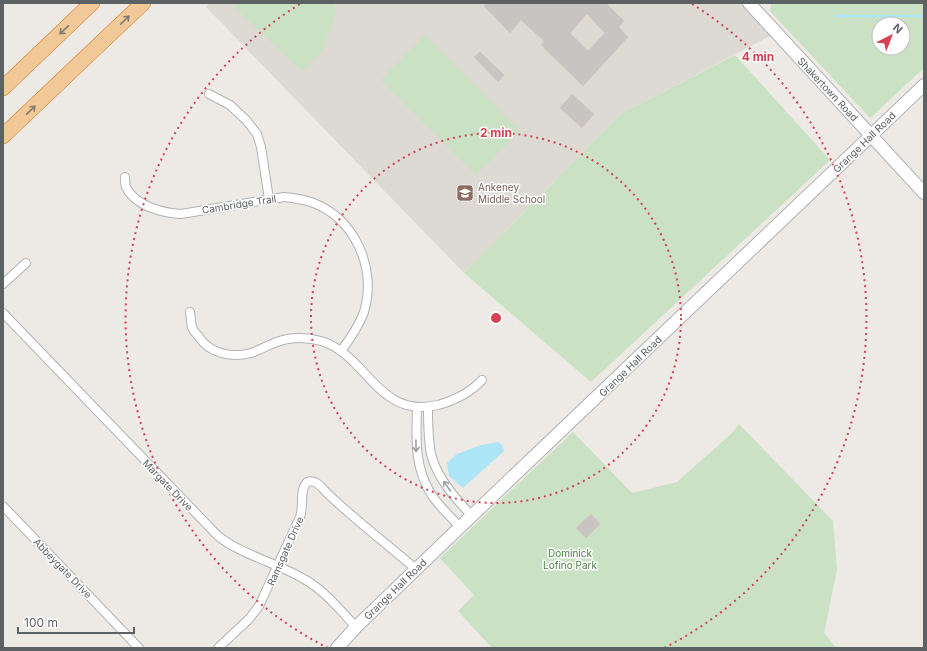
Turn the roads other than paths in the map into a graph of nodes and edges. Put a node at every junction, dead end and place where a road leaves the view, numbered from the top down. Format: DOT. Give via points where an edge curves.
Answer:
graph roads {
  1 [pos="92,3"];
  2 [pos="143,3"];
  3 [pos="749,3"];
  4 [pos="924,85"];
  5 [pos="3,88"];
  6 [pos="209,94"];
  7 [pos="871,135"];
  8 [pos="3,136"];
  9 [pos="125,177"];
  10 [pos="924,193"];
  11 [pos="269,199"];
  12 [pos="26,263"];
  13 [pos="3,284"];
  14 [pos="190,312"];
  15 [pos="3,313"];
  16 [pos="341,351"];
  17 [pos="482,380"];
  18 [pos="418,407"];
  19 [pos="428,407"];
  20 [pos="3,506"];
  21 [pos="472,516"];
  22 [pos="460,526"];
  23 [pos="278,566"];
  24 [pos="416,569"];
  25 [pos="356,626"];
  26 [pos="139,648"];
  27 [pos="218,648"];
  28 [pos="337,648"];
  1 -- 5 [label="highway, one-way"];
  8 -- 2 [label="highway, one-way"];
  3 -- 7 [label="street, Shakertown Road"];
  4 -- 7 [label="street, Grange Hall Road"];
  6 -- 11 [label="street" via="230,105 257,134"];
  7 -- 10 [label="street, Shakertown Road"];
  7 -- 21 [label="street, Grange Hall Road"];
  9 -- 11 [label="street, Cambridge Trail" via="126,186 134,197 149,207 167,213 182,214"];
  11 -- 16 [label="street, Cambridge Trail" via="298,198 324,208 345,225 360,248 368,275 367,301 358,326"];
  12 -- 13 [label="street"];
  14 -- 16 [label="street" via="193,328 204,345 220,353 249,353 279,341 298,338 321,341"];
  15 -- 23 [label="street, Margate Drive" via="218,536 231,545"];
  16 -- 18 [label="street" via="377,388 404,404"];
  17 -- 19 [label="street" via="457,399"];
  18 -- 19 [label="street"];
  18 -- 22 [label="street, one-way" via="416,450 421,476 434,498"];
  21 -- 19 [label="street, one-way" via="454,496 437,470 430,448"];
  20 -- 26 [label="street, Abbeygate Drive"];
  21 -- 22 [label="street, Grange Hall Road"];
  22 -- 24 [label="street, Grange Hall Road"];
  23 -- 24 [label="street, Ramsgate Drive" via="302,512 304,487 311,480 318,483"];
  23 -- 25 [label="street, Margate Drive" via="312,584"];
  23 -- 27 [label="street, Ramsgate Drive" via="259,606"];
  24 -- 25 [label="street, Grange Hall Road"];
  25 -- 28 [label="street, Grange Hall Road"];
}
